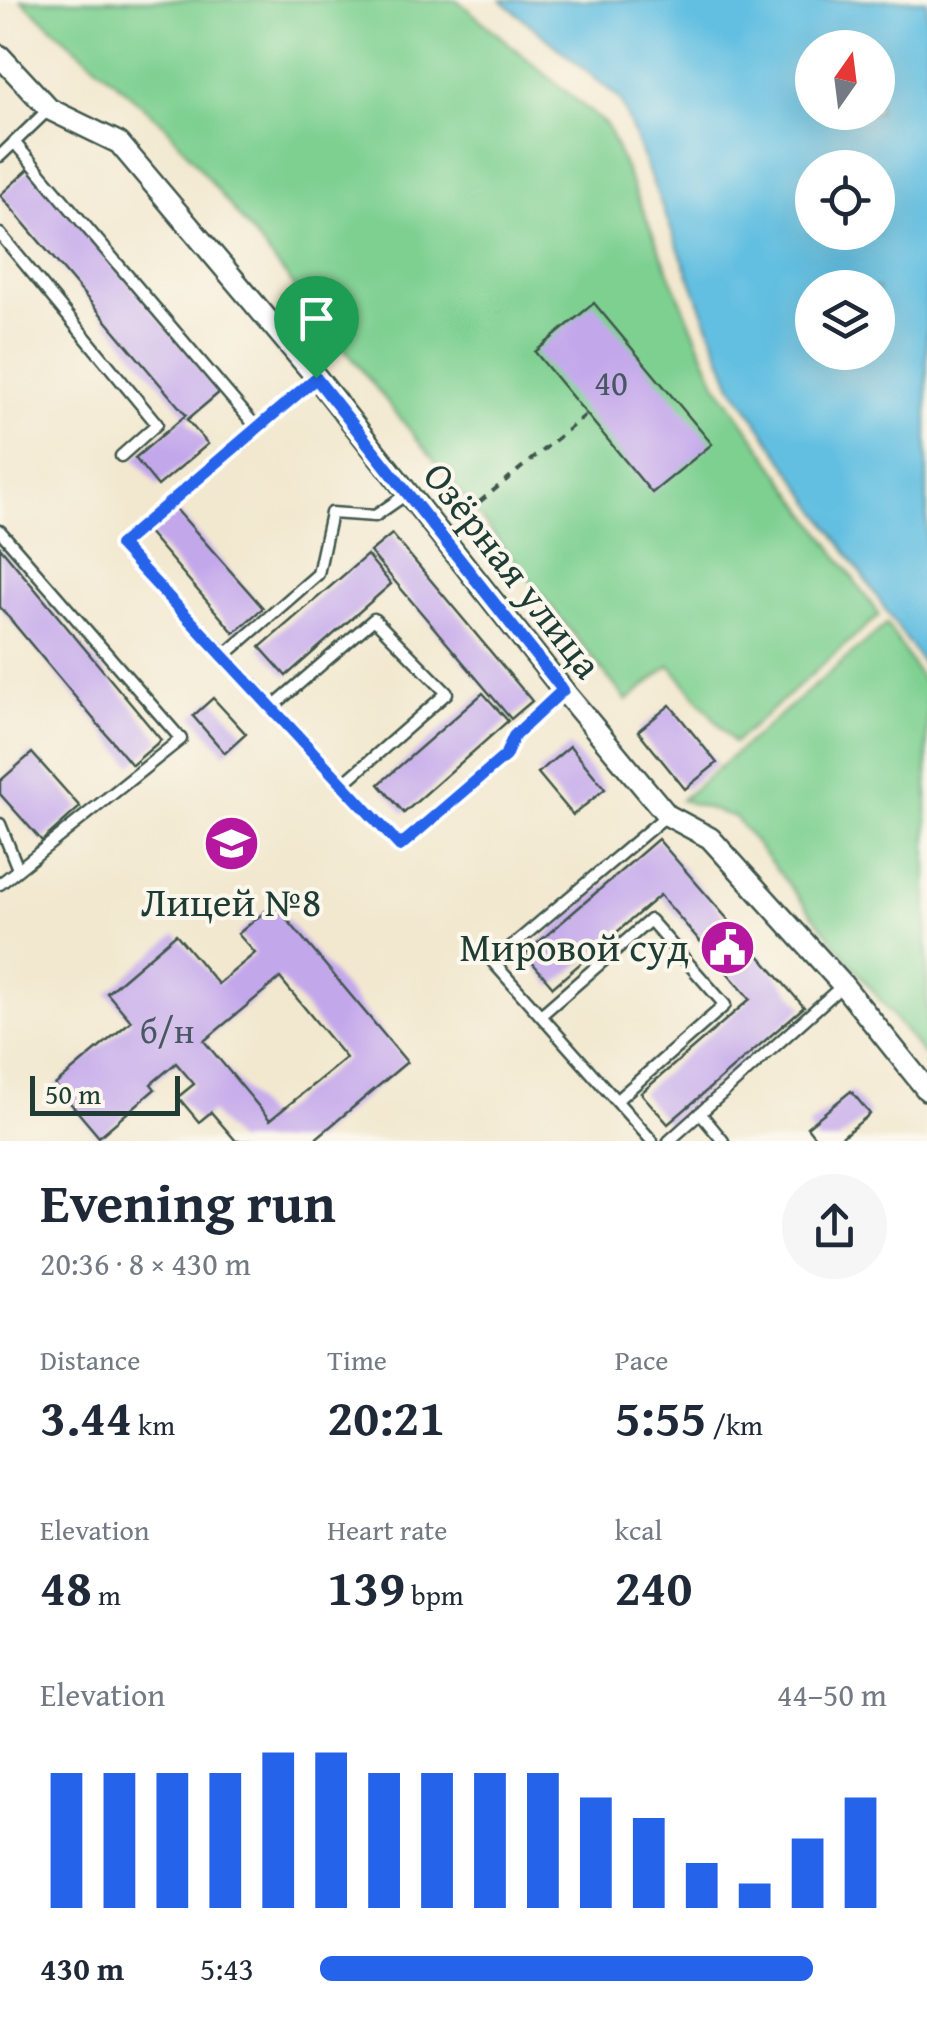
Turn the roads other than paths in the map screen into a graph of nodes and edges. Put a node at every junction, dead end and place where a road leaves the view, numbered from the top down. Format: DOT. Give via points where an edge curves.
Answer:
graph roads {
  1 [pos="0,56"];
  2 [pos="50,109"];
  3 [pos="14,142"];
  4 [pos="0,156"];
  5 [pos="0,234"];
  6 [pos="316,378"];
  7 [pos="258,430"];
  8 [pos="121,456"];
  9 [pos="408,493"];
  10 [pos="0,531"];
  11 [pos="225,656"];
  12 [pos="563,690"];
  13 [pos="272,707"];
  14 [pos="343,784"];
  15 [pos="666,815"];
  16 [pos="0,824"];
  17 [pos="18,869"];
  18 [pos="0,884"];
  19 [pos="843,985"];
  20 [pos="541,1016"];
  21 [pos="927,1090"];
  22 [pos="617,1100"];
  23 [pos="700,1113"];
  24 [pos="652,1141"];
  25 [pos="669,1141"];
  26 [pos="723,1141"];
  1 -- 2 [label="street, Озёрная улица"];
  2 -- 3 [label="lane"];
  2 -- 6 [label="street, Озёрная улица" via="119,143"];
  3 -- 4 [label="lane"];
  3 -- 7 [label="lane"];
  5 -- 8 [label="lane" via="157,424"];
  6 -- 7 [label="lane"];
  6 -- 9 [label="street, Озёрная улица"];
  7 -- 11 [label="lane" via="120,545"];
  9 -- 11 [label="lane" via="375,516 331,513 318,574"];
  9 -- 12 [label="street, Озёрная улица"];
  10 -- 17 [label="lane" via="182,739"];
  11 -- 13 [label="lane"];
  12 -- 14 [label="lane" via="514,736 505,756 400,846"];
  12 -- 15 [label="street, Озёрная улица"];
  13 -- 14 [label="lane"];
  13 -- 14 [label="lane" via="374,619 447,693"];
  15 -- 19 [label="street, Озёрная улица" via="710,838"];
  15 -- 20 [label="lane" via="493,962"];
  16 -- 17 [label="lane"];
  17 -- 18 [label="lane"];
  19 -- 21 [label="street, Озёрная улица"];
  19 -- 23 [label="lane"];
  20 -- 22 [label="lane"];
  20 -- 22 [label="lane" via="650,920 725,1005"];
  22 -- 24 [label="lane"];
  23 -- 25 [label="lane"];
  23 -- 26 [label="lane"];
}
